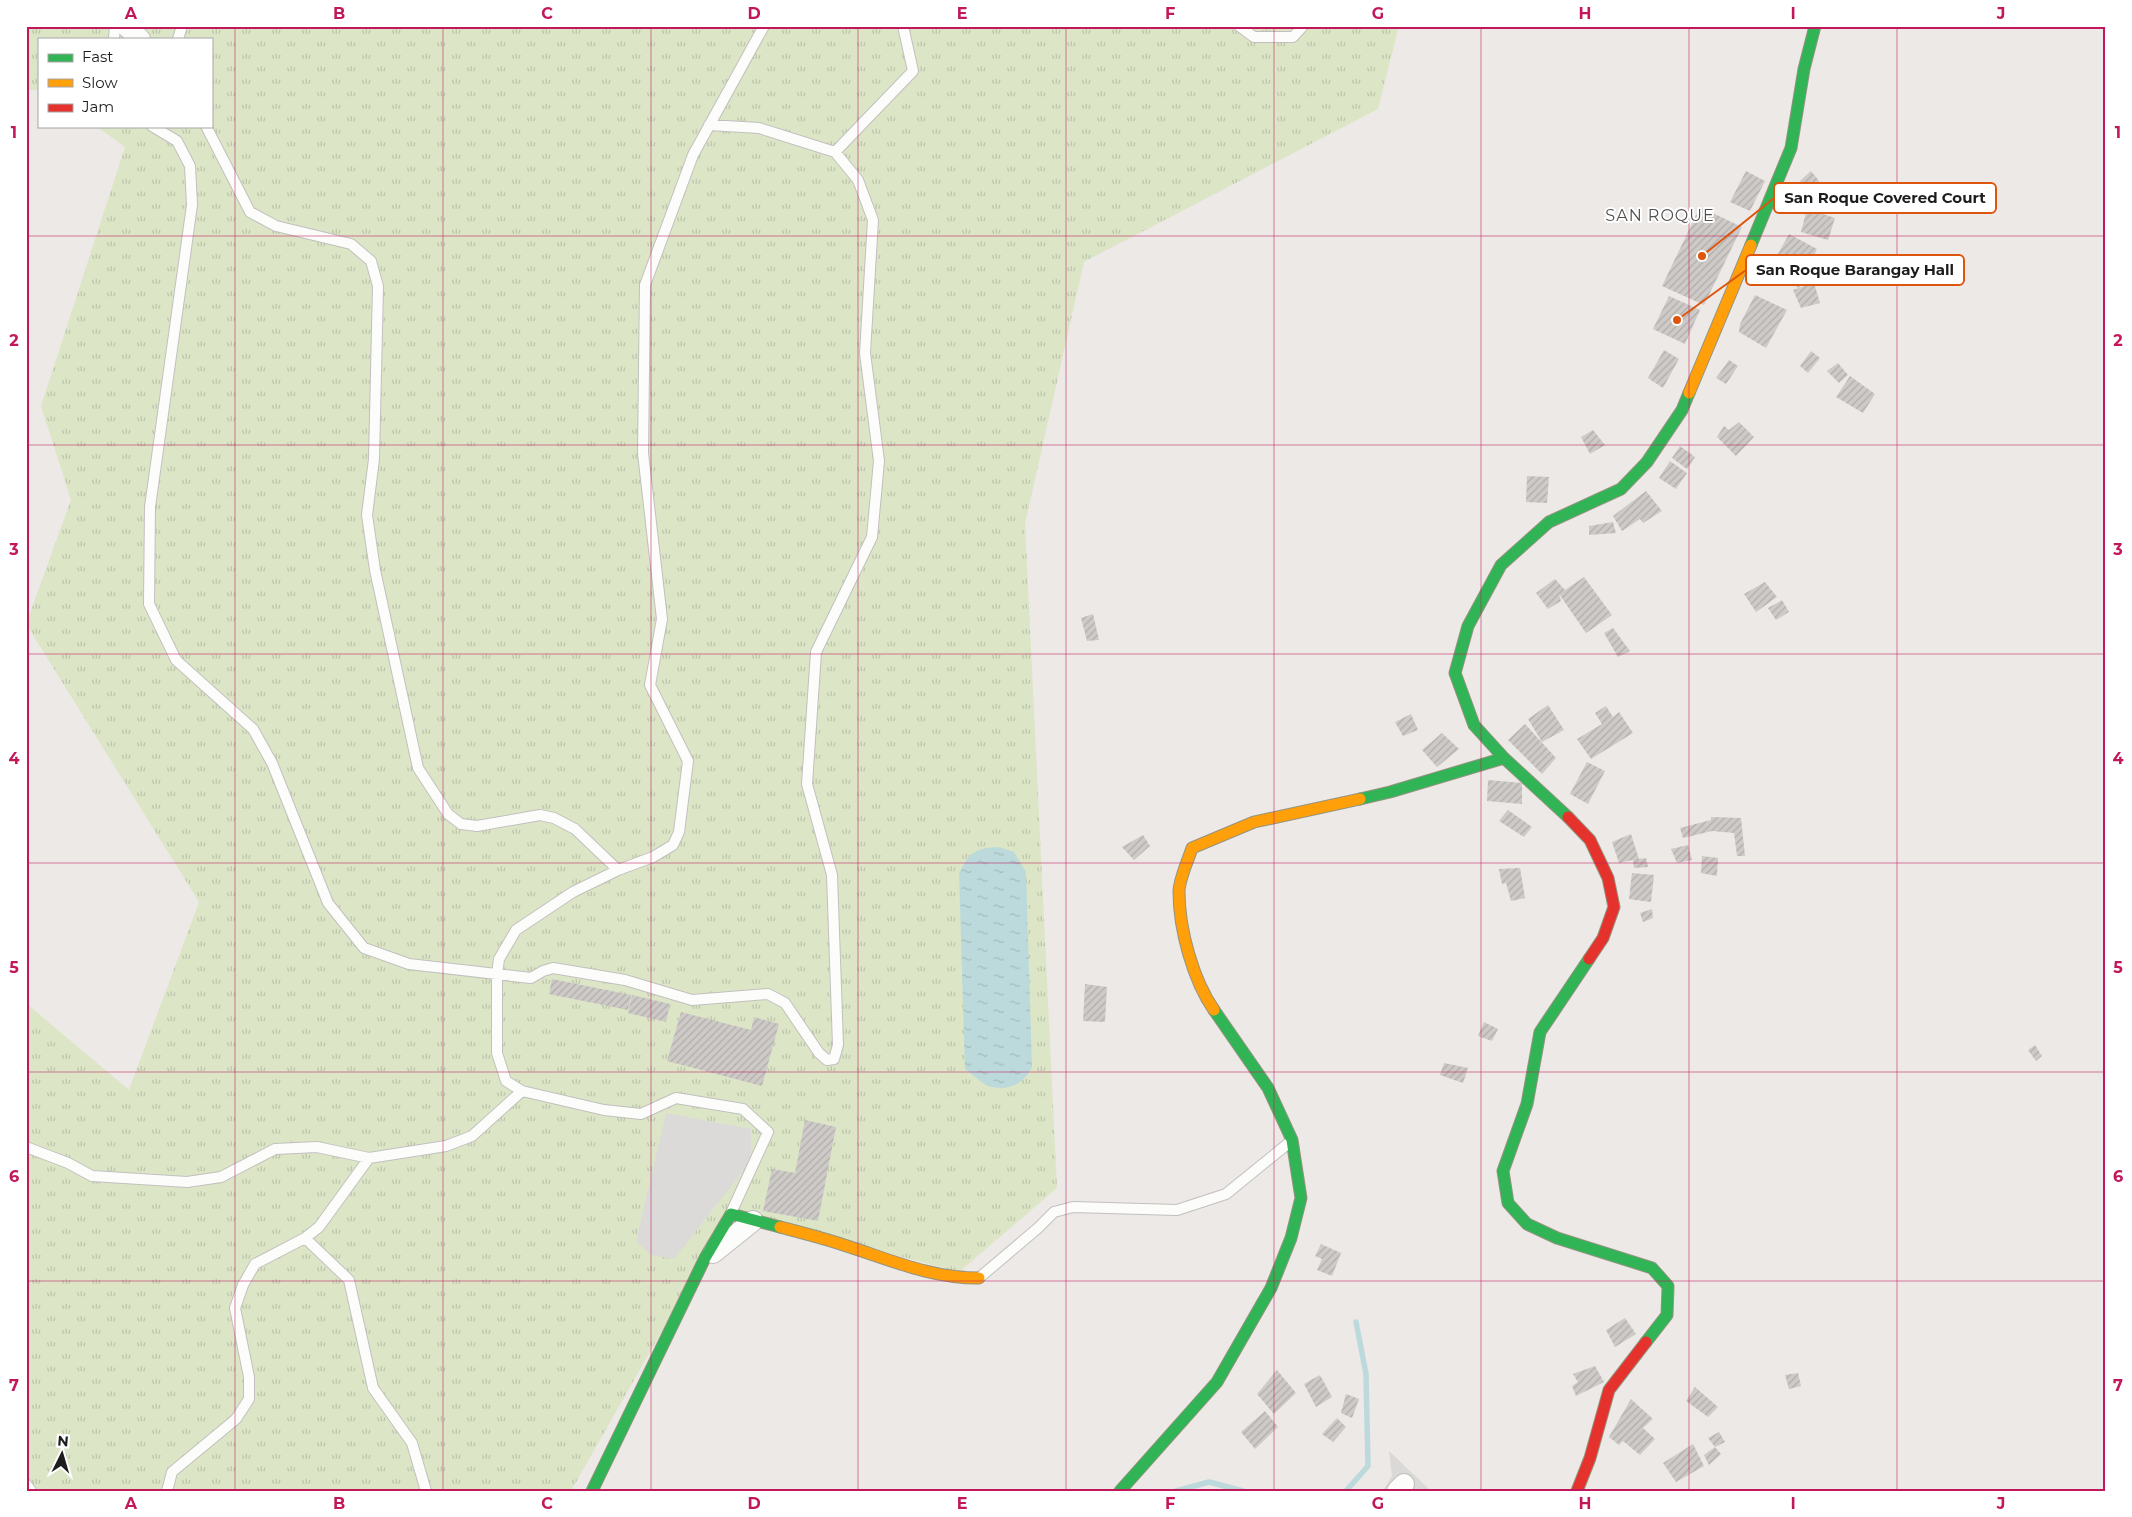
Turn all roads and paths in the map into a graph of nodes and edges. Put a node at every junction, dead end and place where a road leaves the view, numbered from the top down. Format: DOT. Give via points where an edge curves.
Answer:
graph roads {
  1 [pos="126,26"];
  2 [pos="182,26"];
  3 [pos="764,26"];
  4 [pos="903,26"];
  5 [pos="1239,26"];
  6 [pos="1304,26"];
  7 [pos="1815,26"];
  8 [pos="139,38"];
  9 [pos="178,38"];
  10 [pos="709,125"];
  11 [pos="155,128"];
  12 [pos="207,128"];
  13 [pos="835,152"];
  14 [pos="1504,758"];
  15 [pos="618,870"];
  16 [pos="497,974"];
  17 [pos="522,1090"];
  18 [pos="1292,1140"];
  19 [pos="26,1147"];
  20 [pos="369,1158"];
  21 [pos="731,1214"];
  22 [pos="753,1221"];
  23 [pos="305,1238"];
  24 [pos="706,1258"];
  25 [pos="979,1278"];
  26 [pos="26,1484"];
  27 [pos="31,1491"];
  28 [pos="167,1491"];
  29 [pos="426,1491"];
  30 [pos="592,1491"];
  31 [pos="1120,1491"];
  32 [pos="1578,1491"];
  1 -- 8 [label="street"];
  2 -- 9 [label="lane"];
  3 -- 10 [label="lane"];
  4 -- 13 [label="lane" via="913,71"];
  5 -- 6 [label="lane" via="1254,37 1293,37"];
  7 -- 14 [label="street" via="1791,148 1682,410 1647,462 1622,489 1549,522 1501,564 1468,626 1455,673 1474,725"];
  10 -- 13 [label="lane" via="758,128"];
  10 -- 15 [label="lane" via="693,155 645,285 643,453 662,619 650,685 688,761 679,832 673,845 653,857"];
  11 -- 16 [label="lane" via="177,141 190,166 192,205 150,507 149,604 176,660 253,729 272,762 328,903 364,948 409,964"];
  12 -- 15 [label="lane" via="250,212 276,226 351,244 371,261 378,286 374,460 367,515 376,580 418,768 448,814 461,824 476,826 540,815 554,818 575,828"];
  13 -- 16 [label="lane" via="858,180 873,220 865,353 879,461 872,537 816,652 806,784 832,875 838,1045 834,1059 827,1060 819,1053 785,1003 768,994 692,1000 625,980 553,968 531,978"];
  14 -- 18 [label="street" via="1390,792 1254,822 1192,848 1179,891 1187,948 1204,996 1268,1088"];
  14 -- 32 [label="street" via="1550,798 1590,840 1608,878 1614,907 1603,938 1540,1032 1527,1104 1503,1172 1508,1203 1527,1224 1558,1238 1652,1268 1668,1286 1667,1315 1609,1390"];
  15 -- 16 [label="lane" via="573,892 516,930 499,959"];
  16 -- 17 [label="lane" via="497,1053 506,1081"];
  17 -- 20 [label="lane" via="472,1136 446,1146"];
  17 -- 21 [label="lane" via="604,1110 640,1114 676,1098 743,1109 768,1132"];
  18 -- 25 [label="lane" via="1226,1194 1177,1210 1073,1207 1054,1212"];
  18 -- 31 [label="street" via="1301,1198 1291,1238 1270,1288 1217,1382"];
  19 -- 20 [label="lane" via="92,1176 187,1182 221,1176 275,1150 316,1147"];
  20 -- 23 [label="lane" via="319,1227"];
  21 -- 22 [label="street"];
  21 -- 24 [label="street"];
  22 -- 24 [label="street"];
  22 -- 25 [label="street" via="934,1275"];
  23 -- 28 [label="lane" via="255,1264 243,1285 235,1308 249,1378 249,1399 236,1419 172,1472"];
  23 -- 29 [label="lane" via="349,1280 373,1388 412,1443"];
  24 -- 30 [label="street"];
  26 -- 27 [label="lane"];
}
